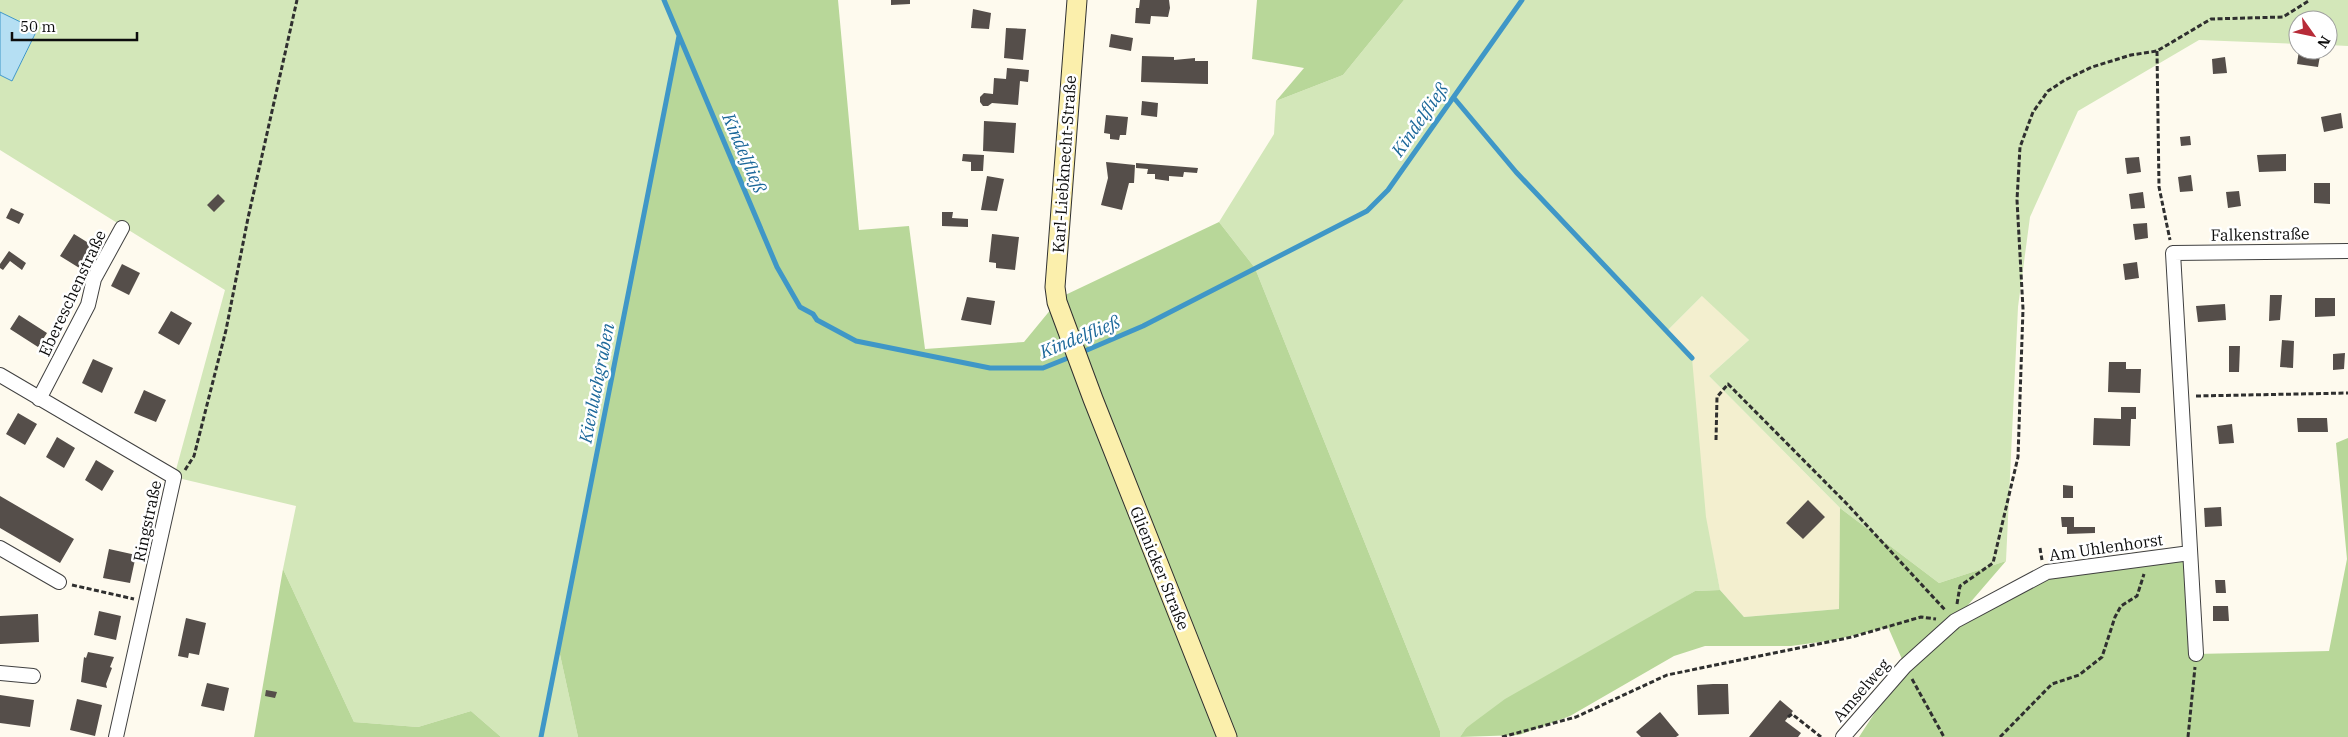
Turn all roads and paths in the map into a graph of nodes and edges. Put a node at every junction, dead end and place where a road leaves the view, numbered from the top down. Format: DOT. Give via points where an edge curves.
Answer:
graph roads {
  1 [pos="298,0"];
  2 [pos="1077,0"];
  3 [pos="2310,0"];
  4 [pos="2157,50"];
  5 [pos="122,228"];
  6 [pos="2348,251"];
  7 [pos="2173,253"];
  8 [pos="0,375"];
  9 [pos="2348,393"];
  10 [pos="2181,396"];
  11 [pos="39,399"];
  12 [pos="1093,399"];
  13 [pos="1716,440"];
  14 [pos="174,478"];
  15 [pos="0,548"];
  16 [pos="2190,553"];
  17 [pos="2149,559"];
  18 [pos="59,582"];
  19 [pos="147,602"];
  20 [pos="1955,620"];
  21 [pos="2196,654"];
  22 [pos="1905,666"];
  23 [pos="0,673"];
  24 [pos="33,676"];
  25 [pos="1788,718"];
  26 [pos="116,737"];
  27 [pos="1227,737"];
  28 [pos="1502,737"];
  29 [pos="1821,737"];
  30 [pos="1843,737"];
  31 [pos="1944,737"];
  32 [pos="2000,737"];
  33 [pos="2188,737"];
  1 -- 14 [label="path, Ringstraße" via="234,293 194,456 188,467"];
  2 -- 12 [label="street, Karl-Liebknecht-Straße" via="1055,287 1065,326"];
  3 -- 4 [label="path" via="2283,17 2212,18"];
  4 -- 7 [label="path" via="2159,187"];
  4 -- 20 [label="path" via="2092,67 2048,91 2033,112 2020,147 2017,200 2022,308 2018,457 1993,563 1960,586"];
  5 -- 11 [label="street, Ebereschenstraße" via="94,278 88,305"];
  6 -- 7 [label="street, Falkenstraße"];
  7 -- 10 [label="street"];
  8 -- 11 [label="street"];
  9 -- 10 [label="path"];
  10 -- 16 [label="street"];
  11 -- 14 [label="street"];
  12 -- 27 [label="street, Glienicker Straße"];
  13 -- 20 [label="path" via="1717,397 1728,384 1846,503"];
  14 -- 19 [label="street, Ringstraße"];
  15 -- 18 [label="street"];
  16 -- 17 [label="street, Am Uhlenhorst"];
  16 -- 21 [label="street"];
  17 -- 20 [label="street, Am Uhlenhorst" via="2047,572"];
  17 -- 32 [label="path" via="2137,596 2121,606 2115,617 2102,657 2079,675 2052,684"];
  18 -- 19 [label="path"];
  19 -- 26 [label="street, Ringstraße"];
  20 -- 22 [label="street, Am Uhlenhorst"];
  20 -- 28 [label="path" via="1921,617 1852,637 1667,675 1576,717"];
  21 -- 33 [label="path"];
  22 -- 30 [label="street, Amselweg"];
  22 -- 31 [label="path"];
  23 -- 24 [label="street"];
  25 -- 29 [label="path" via="1792,714"];
}
